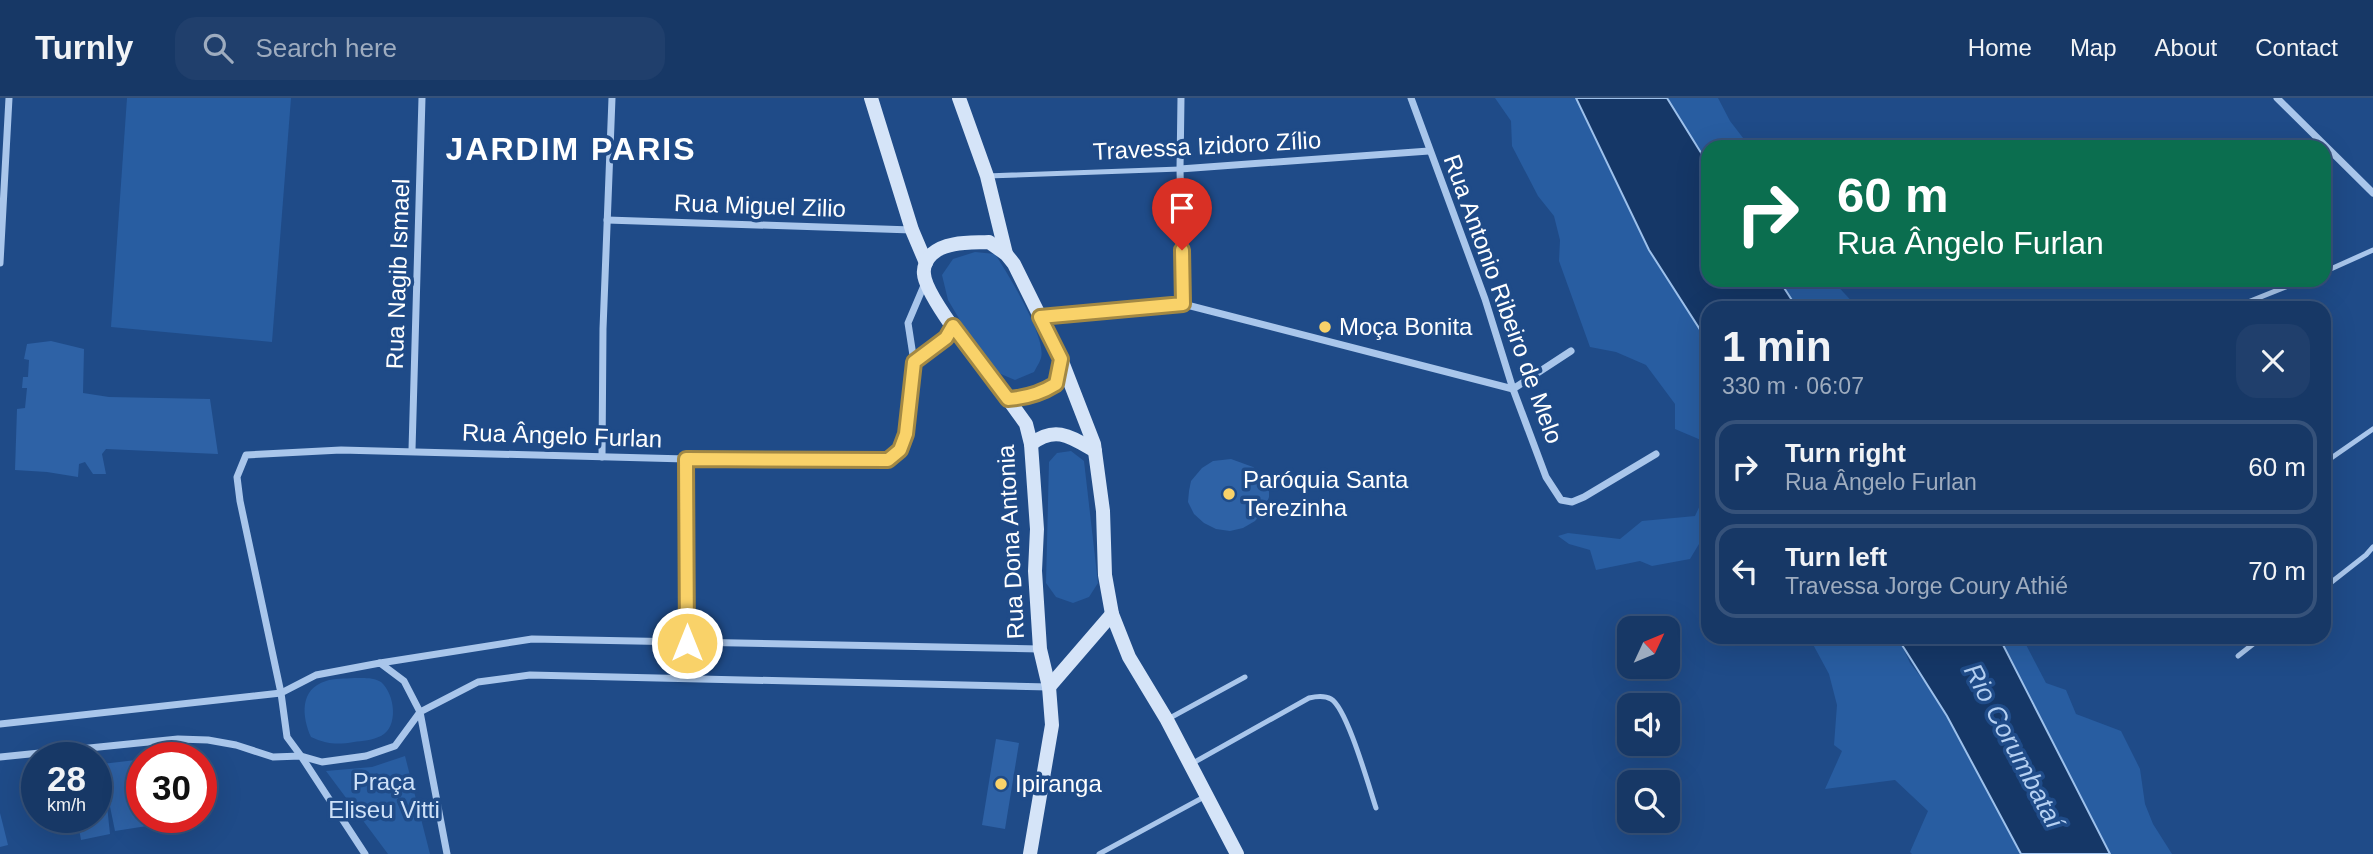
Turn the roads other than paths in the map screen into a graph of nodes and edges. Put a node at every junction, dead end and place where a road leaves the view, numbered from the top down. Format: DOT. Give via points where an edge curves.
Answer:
graph roads {
  1 [pos="9,98"];
  2 [pos="422,98"];
  3 [pos="612,98"];
  4 [pos="871,98"];
  5 [pos="959,98"];
  6 [pos="1181,98"];
  7 [pos="1411,98"];
  8 [pos="2277,98"];
  9 [pos="2319,140"];
  10 [pos="1429,150"];
  11 [pos="2331,151"];
  12 [pos="1180,169"];
  13 [pos="987,176"];
  14 [pos="2373,193"];
  15 [pos="607,220"];
  16 [pos="912,230"];
  17 [pos="2373,250"];
  18 [pos="1006,254"];
  19 [pos="0,263"];
  20 [pos="926,264"];
  21 [pos="2331,269"];
  22 [pos="926,281"];
  23 [pos="2286,287"];
  24 [pos="2250,301"];
  25 [pos="1183,304"];
  26 [pos="1040,317"];
  27 [pos="953,326"];
  28 [pos="1571,351"];
  29 [pos="1061,359"];
  30 [pos="914,362"];
  31 [pos="1513,389"];
  32 [pos="1008,399"];
  33 [pos="2373,429"];
  34 [pos="1031,444"];
  35 [pos="412,450"];
  36 [pos="1095,451"];
  37 [pos="1656,454"];
  38 [pos="602,457"];
  39 [pos="2331,458"];
  40 [pos="686,459"];
  41 [pos="2373,547"];
  42 [pos="2331,582"];
  43 [pos="1112,614"];
  44 [pos="687,643"];
  45 [pos="2253,644"];
  46 [pos="1040,649"];
  47 [pos="2238,656"];
  48 [pos="380,663"];
  49 [pos="1245,677"];
  50 [pos="1049,687"];
  51 [pos="281,693"];
  52 [pos="420,712"];
  53 [pos="1167,720"];
  54 [pos="0,724"];
  55 [pos="301,756"];
  56 [pos="0,757"];
  57 [pos="1190,765"];
  58 [pos="1207,796"];
  59 [pos="1376,808"];
  60 [pos="363,853"];
  61 [pos="447,854"];
  62 [pos="1030,854"];
  63 [pos="1099,854"];
  64 [pos="1237,854"];
  1 -- 19 [label="street"];
  2 -- 35 [label="street, Rua Nagib Ismael"];
  3 -- 15 [label="street"];
  4 -- 16 [label="street"];
  5 -- 13 [label="street"];
  6 -- 12 [label="street"];
  7 -- 10 [label="street, Rua Antonio Ribeiro de Melo"];
  8 -- 9 [label="street"];
  10 -- 12 [label="street, Travessa Izidoro Zílio"];
  10 -- 31 [label="street, Rua Antonio Ribeiro de Melo"];
  11 -- 14 [label="street"];
  12 -- 13 [label="lane, Travessa Izidoro Zílio"];
  12 -- 25 [label="street"];
  13 -- 18 [label="street"];
  15 -- 16 [label="street, Rua Miguel Zilio"];
  15 -- 38 [label="street"];
  16 -- 20 [label="street"];
  17 -- 21 [label="lane"];
  18 -- 20 [label="street" via="989,242 948,245 933,253"];
  18 -- 26 [label="street"];
  20 -- 22 [label="street"];
  22 -- 27 [label="street, Rua Dona Antonia"];
  22 -- 30 [label="street" via="908,323"];
  23 -- 24 [label="lane"];
  25 -- 26 [label="street"];
  25 -- 31 [label="street"];
  26 -- 29 [label="street"];
  27 -- 30 [label="street" via="946,338"];
  27 -- 32 [label="street, Rua Dona Antonia"];
  28 -- 31 [label="street"];
  29 -- 32 [label="street" via="1056,384 1024,398"];
  29 -- 36 [label="street"];
  30 -- 40 [label="street, Rua Ângelo Furlan" via="906,434 900,450 888,460"];
  31 -- 37 [label="street, Rua Antonio Ribeiro de Melo" via="1546,477 1561,500 1572,502 1597,491"];
  32 -- 34 [label="street, Rua Dona Antonia" via="1026,424"];
  33 -- 39 [label="lane"];
  34 -- 36 [label="street" via="1046,435 1061,434"];
  34 -- 46 [label="street, Rua Dona Antonia"];
  35 -- 38 [label="street, Rua Ângelo Furlan"];
  35 -- 51 [label="street, Rua Ângelo Furlan" via="246,455 237,477"];
  36 -- 43 [label="street"];
  38 -- 40 [label="street, Rua Ângelo Furlan"];
  40 -- 44 [label="street"];
  41 -- 42 [label="lane"];
  43 -- 50 [label="street"];
  43 -- 53 [label="street" via="1129,657"];
  44 -- 46 [label="street"];
  44 -- 48 [label="street" via="532,639"];
  45 -- 47 [label="lane"];
  46 -- 50 [label="street, Rua Dona Antonia"];
  48 -- 51 [label="street" via="324,673"];
  48 -- 52 [label="street" via="404,681"];
  49 -- 53 [label="lane"];
  50 -- 52 [label="street" via="530,675 478,682"];
  50 -- 62 [label="street, Rua Dona Antonia" via="1052,725"];
  51 -- 54 [label="street"];
  51 -- 55 [label="street" via="287,737"];
  52 -- 55 [label="street" via="395,746 380,752 322,762"];
  52 -- 61 [label="street"];
  53 -- 57 [label="street"];
  55 -- 56 [label="street" via="273,757 236,745 178,739"];
  55 -- 60 [label="street"];
  57 -- 58 [label="street"];
  57 -- 59 [label="lane" via="1309,698 1321,696 1338,705"];
  58 -- 63 [label="lane"];
  58 -- 64 [label="street"];
}
